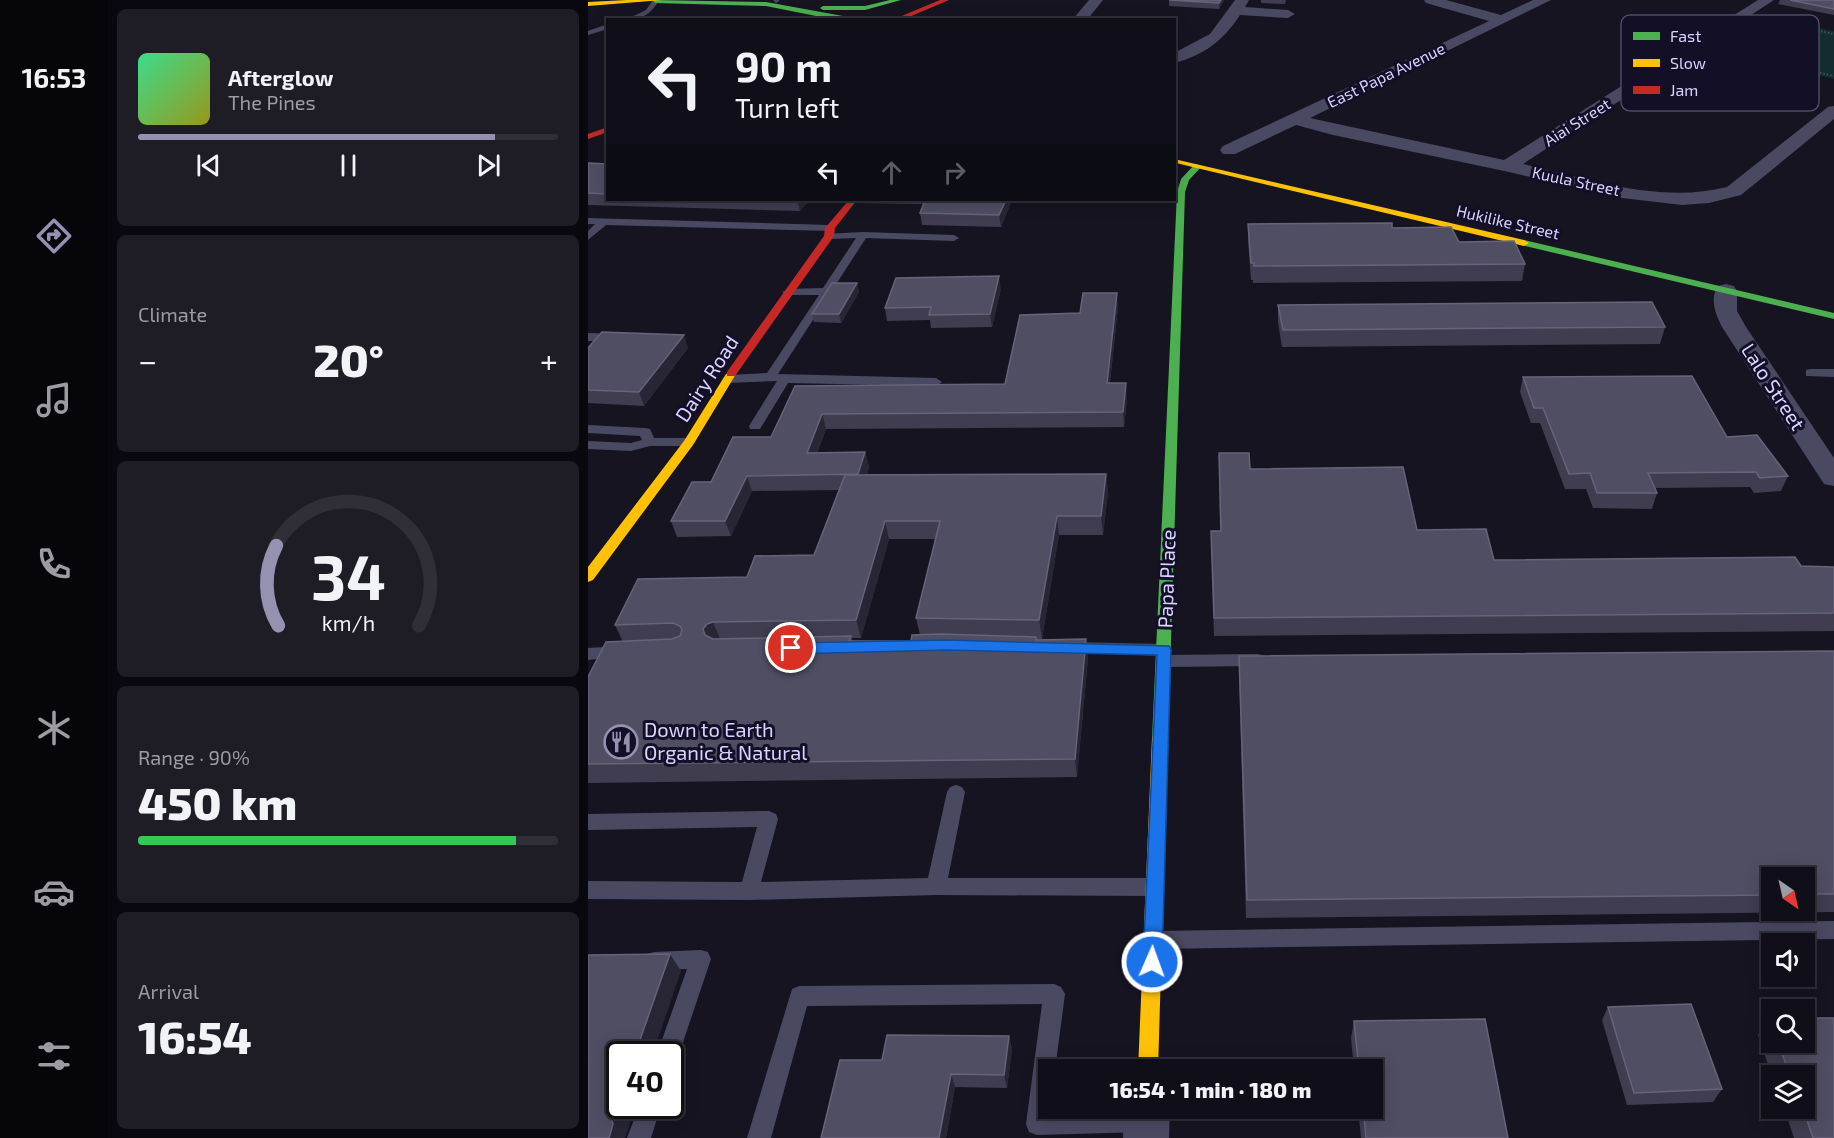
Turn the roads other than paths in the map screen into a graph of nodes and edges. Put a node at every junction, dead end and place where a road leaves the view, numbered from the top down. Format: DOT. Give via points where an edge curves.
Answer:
graph roads {
  1 [pos="657,0"];
  2 [pos="764,0"];
  3 [pos="776,0"];
  4 [pos="899,0"];
  5 [pos="1096,0"];
  6 [pos="1431,0"];
  7 [pos="1544,0"];
  8 [pos="1767,0"];
  9 [pos="940,2"];
  10 [pos="588,4"];
  11 [pos="1239,6"];
  12 [pos="823,14"];
  13 [pos="1288,14"];
  14 [pos="1744,15"];
  15 [pos="632,18"];
  16 [pos="853,18"];
  17 [pos="856,18"];
  18 [pos="900,18"];
  19 [pos="915,18"];
  20 [pos="1081,18"];
  21 [pos="1502,20"];
  22 [pos="606,28"];
  23 [pos="588,33"];
  24 [pos="1176,58"];
  25 [pos="1621,93"];
  26 [pos="1833,112"];
  27 [pos="1294,119"];
  28 [pos="606,130"];
  29 [pos="588,137"];
  30 [pos="1229,150"];
  31 [pos="1176,161"];
  32 [pos="1198,166"];
  33 [pos="1507,166"];
  34 [pos="852,201"];
  35 [pos="884,201"];
  36 [pos="878,213"];
  37 [pos="588,220"];
  38 [pos="604,221"];
  39 [pos="829,232"];
  40 [pos="863,236"];
  41 [pos="588,237"];
  42 [pos="954,238"];
  43 [pos="827,291"];
  44 [pos="1725,291"];
  45 [pos="788,292"];
  46 [pos="1834,316"];
  47 [pos="588,337"];
  48 [pos="635,339"];
  49 [pos="1810,373"];
  50 [pos="1834,373"];
  51 [pos="778,377"];
  52 [pos="728,379"];
  53 [pos="936,382"];
  54 [pos="755,426"];
  55 [pos="588,429"];
  56 [pos="649,442"];
  57 [pos="689,442"];
  58 [pos="588,445"];
  59 [pos="1834,478"];
  60 [pos="588,577"];
  61 [pos="1050,647"];
  62 [pos="634,652"];
  63 [pos="588,654"];
  64 [pos="1164,655"];
  65 [pos="1271,660"];
  66 [pos="956,792"];
  67 [pos="588,822"];
  68 [pos="936,886"];
  69 [pos="1156,887"];
  70 [pos="588,891"];
  71 [pos="749,891"];
  72 [pos="1834,930"];
  73 [pos="1153,940"];
  74 [pos="633,961"];
  75 [pos="672,1041"];
  76 [pos="1148,1059"];
  77 [pos="646,1119"];
  78 [pos="1146,1123"];
  79 [pos="1036,1131"];
  80 [pos="639,1138"];
  81 [pos="759,1138"];
  1 -- 10 [label="street"];
  1 -- 12 [label="street" via="766,4"];
  1 -- 15 [label="lane" via="649,10"];
  2 -- 3 [label="street"];
  3 -- 12 [label="street"];
  4 -- 12 [label="street"];
  4 -- 17 [label="street"];
  5 -- 20 [label="street"];
  6 -- 21 [label="street"];
  7 -- 21 [label="street, East Papa Avenue"];
  8 -- 14 [label="street, Aiai Street"];
  9 -- 18 [label="street"];
  9 -- 19 [label="street" via="918,12"];
  11 -- 13 [label="street"];
  11 -- 24 [label="street" via="1218,39"];
  12 -- 16 [label="street" via="848,13"];
  21 -- 27 [label="street, East Papa Avenue"];
  22 -- 23 [label="lane"];
  25 -- 33 [label="street, Aiai Street"];
  26 -- 33 [label="street, Kuula Street" via="1747,182 1719,197 1679,200"];
  27 -- 30 [label="street, East Papa Avenue"];
  27 -- 33 [label="street, Kuula Street"];
  28 -- 29 [label="street"];
  31 -- 32 [label="street, Hukilike Street"];
  32 -- 44 [label="street, Hukilike Street"];
  32 -- 64 [label="street, Papa Place" via="1185,179 1181,192"];
  34 -- 39 [label="street, Dairy Road"];
  35 -- 36 [label="lane"];
  37 -- 38 [label="lane"];
  38 -- 39 [label="lane"];
  38 -- 41 [label="lane"];
  39 -- 40 [label="lane"];
  39 -- 45 [label="street, Dairy Road"];
  40 -- 42 [label="lane"];
  40 -- 43 [label="lane"];
  43 -- 45 [label="lane"];
  43 -- 51 [label="lane"];
  44 -- 46 [label="street, Hukilike Street"];
  44 -- 59 [label="street, Lalo Street" via="1726,311 1734,327"];
  45 -- 52 [label="street, Dairy Road"];
  47 -- 48 [label="lane"];
  49 -- 50 [label="lane"];
  51 -- 52 [label="lane"];
  51 -- 53 [label="lane"];
  51 -- 54 [label="lane"];
  52 -- 57 [label="street, Dairy Road"];
  55 -- 56 [label="lane" via="645,432"];
  56 -- 57 [label="lane"];
  56 -- 58 [label="lane" via="631,447"];
  57 -- 60 [label="street, Dairy Road"];
  61 -- 64 [label="lane"];
  62 -- 63 [label="lane"];
  64 -- 65 [label="lane"];
  64 -- 69 [label="street, Papa Place"];
  66 -- 68 [label="lane"];
  67 -- 71 [label="lane" via="769,819"];
  68 -- 69 [label="lane"];
  68 -- 71 [label="lane"];
  69 -- 73 [label="street, Papa Place"];
  70 -- 71 [label="lane"];
  72 -- 73 [label="lane"];
  73 -- 76 [label="street, Papa Place"];
  74 -- 75 [label="lane" via="700,959"];
  77 -- 80 [label="lane"];
  78 -- 79 [label="lane"];
  79 -- 81 [label="lane" via="1054,994 799,996"];
}
